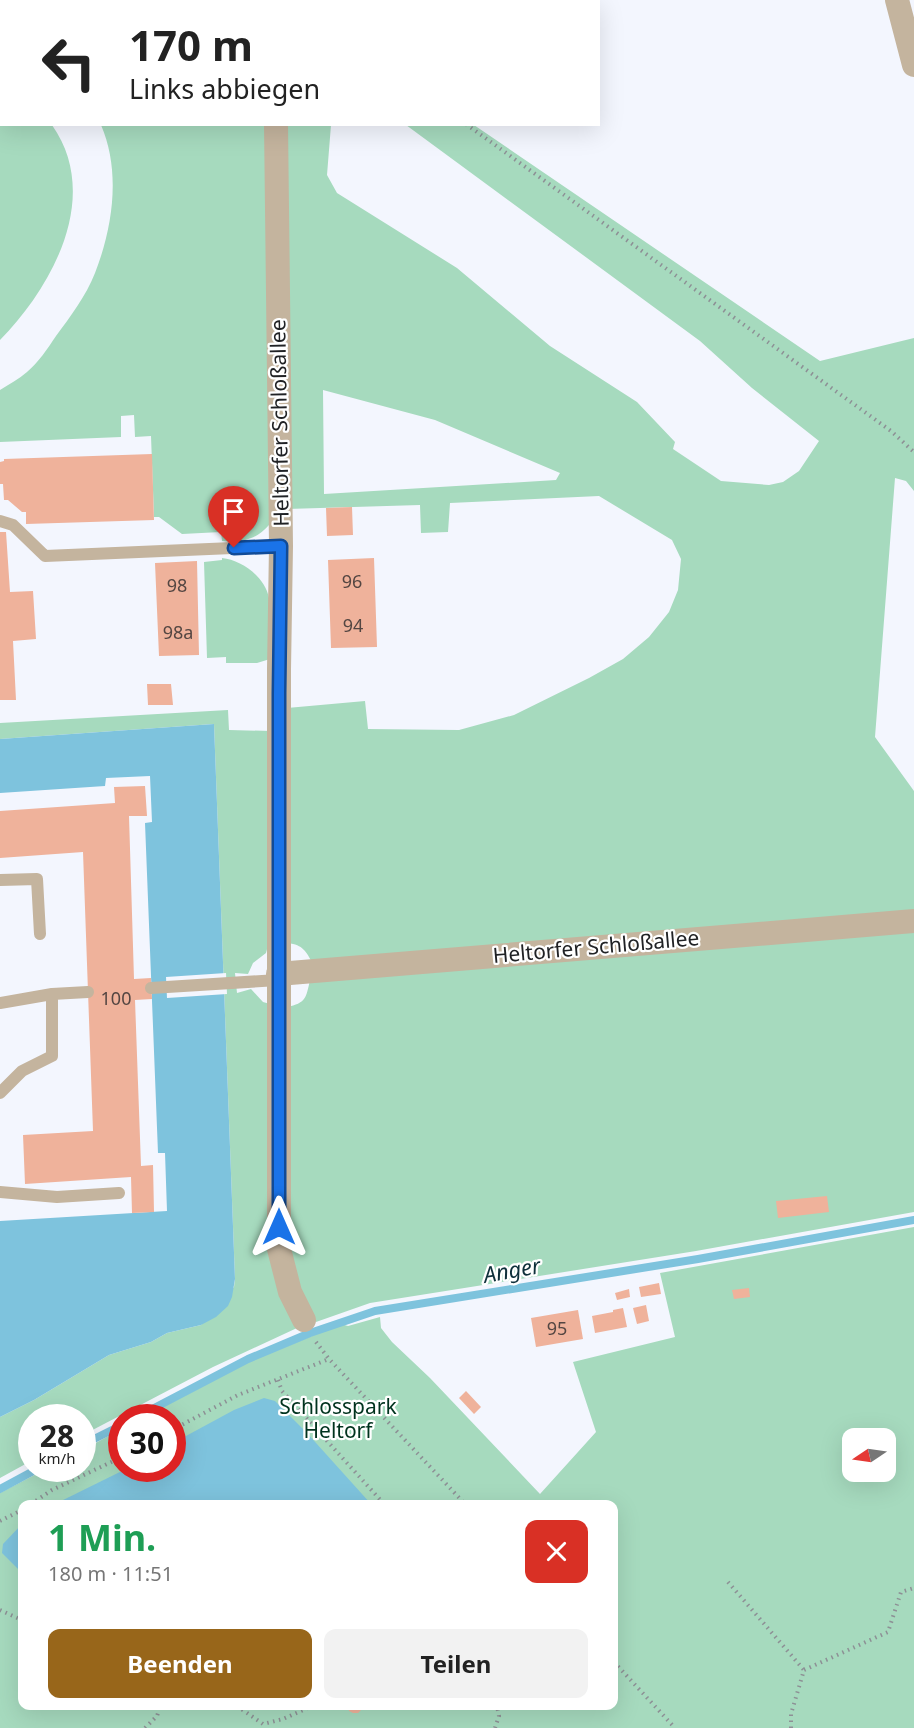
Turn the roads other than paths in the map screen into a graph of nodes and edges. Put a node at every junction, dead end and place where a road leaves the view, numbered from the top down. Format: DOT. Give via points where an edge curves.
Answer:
graph roads {
  1 [pos="897,0"];
  2 [pos="914,65"];
  3 [pos="276,126"];
  4 [pos="0,521"];
  5 [pos="281,546"];
  6 [pos="0,880"];
  7 [pos="914,921"];
  8 [pos="40,934"];
  9 [pos="278,977"];
  10 [pos="151,988"];
  11 [pos="88,992"];
  12 [pos="52,994"];
  13 [pos="0,1003"];
  14 [pos="0,1093"];
  15 [pos="0,1192"];
  16 [pos="120,1193"];
  17 [pos="304,1320"];
  1 -- 2 [label="street"];
  3 -- 5 [label="street, Heltorfer Schloßallee"];
  4 -- 5 [label="lane" via="13,525 45,556"];
  5 -- 9 [label="street, Heltorfer Schloßallee"];
  6 -- 8 [label="lane" via="38,879"];
  7 -- 9 [label="street, Heltorfer Schloßallee"];
  9 -- 10 [label="lane"];
  9 -- 17 [label="street, Heltorfer Schloßallee" via="279,1249 290,1292"];
  11 -- 12 [label="lane"];
  12 -- 13 [label="lane"];
  12 -- 14 [label="lane" via="52,1056 22,1071"];
  15 -- 16 [label="lane" via="57,1197"];
}
